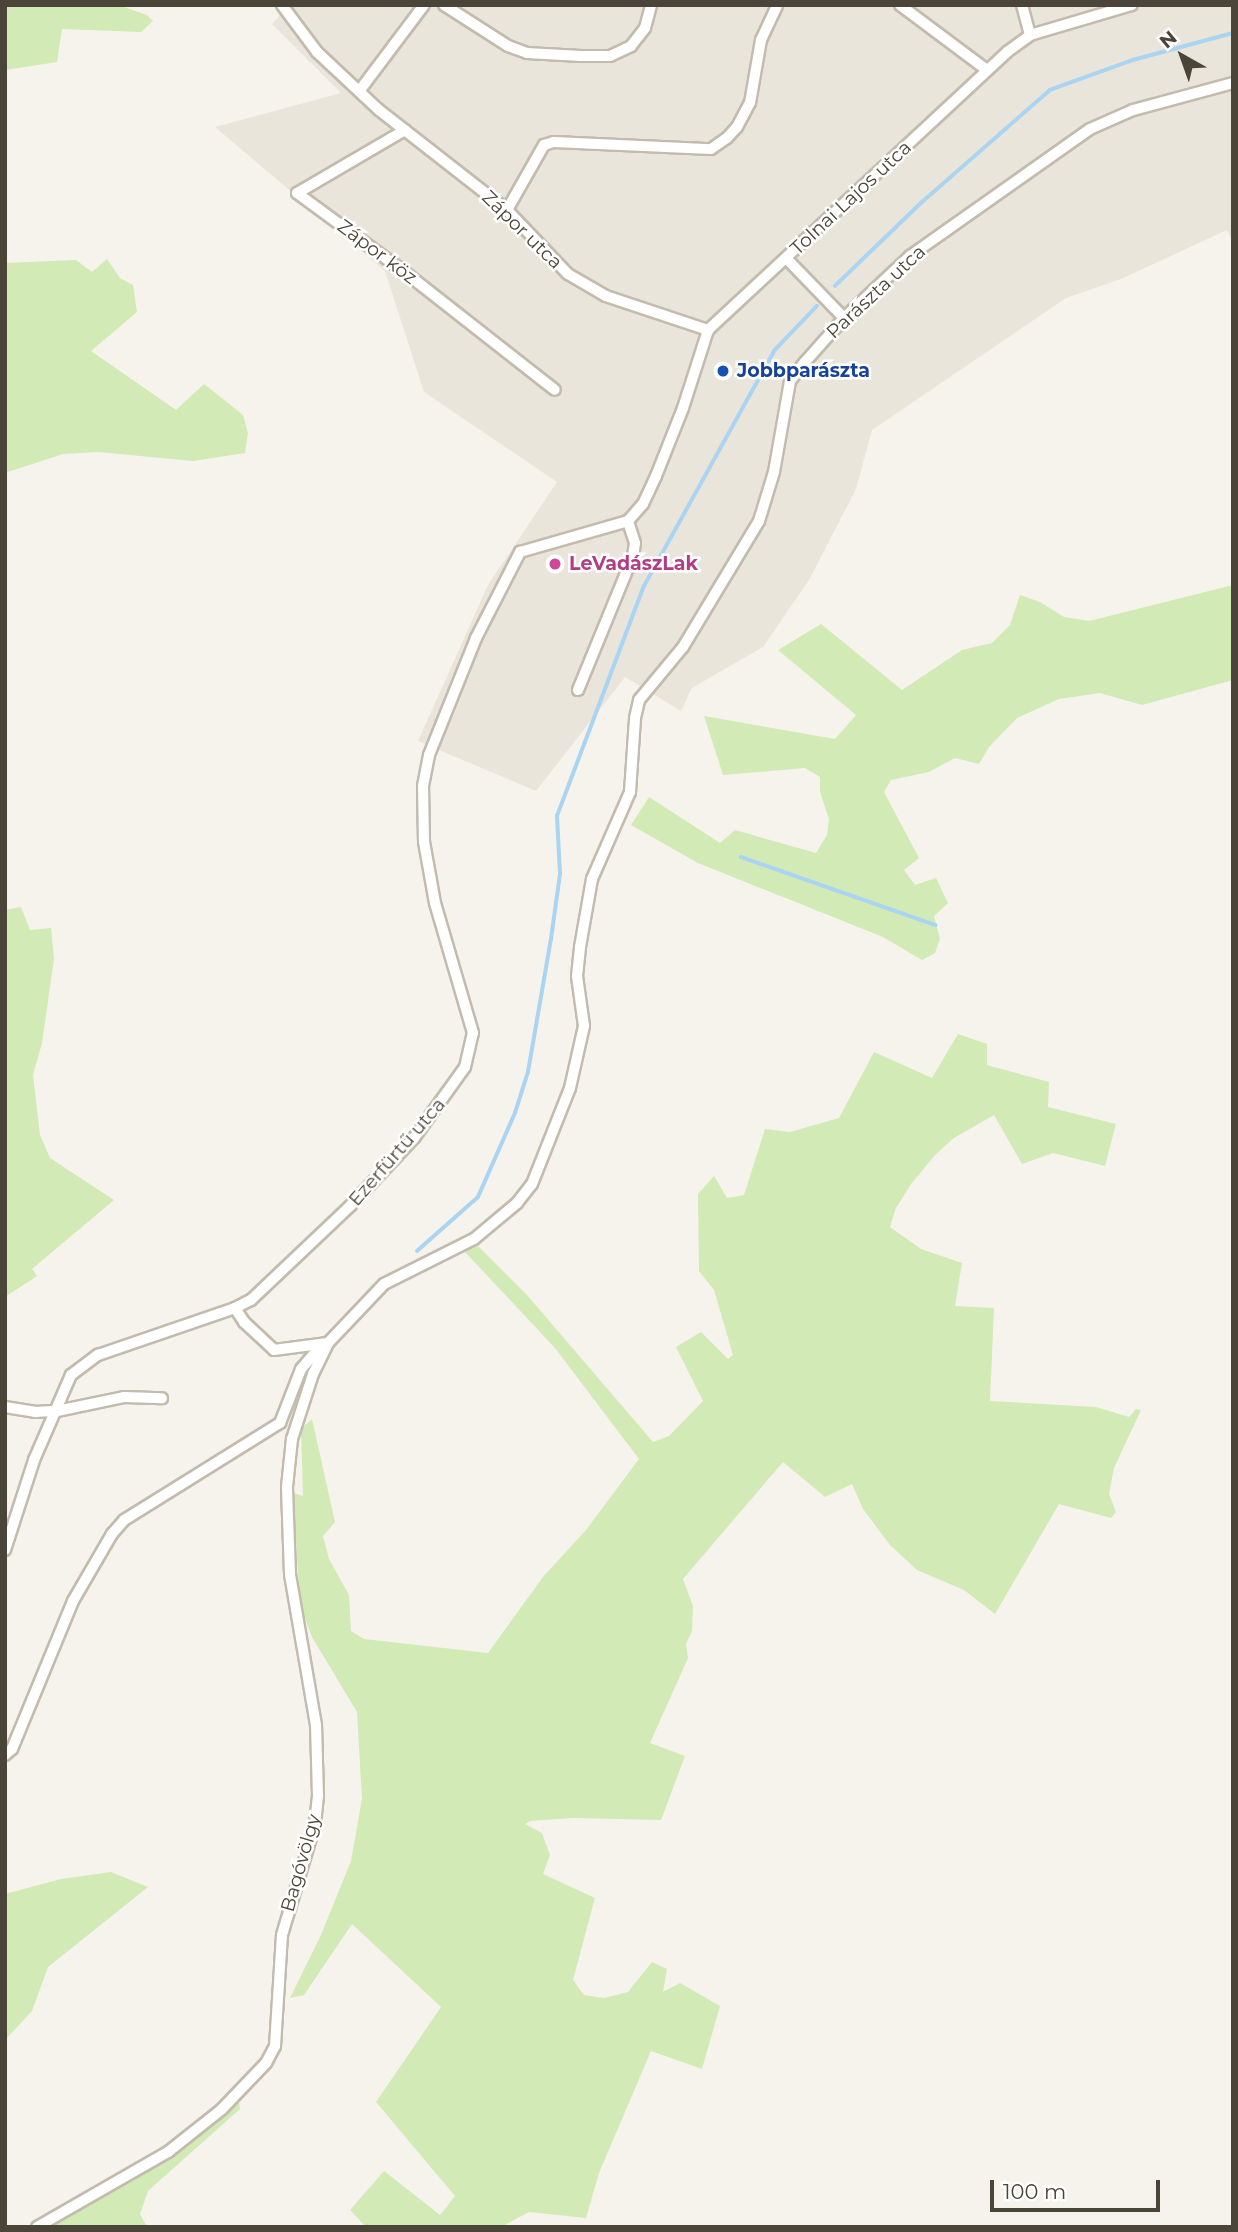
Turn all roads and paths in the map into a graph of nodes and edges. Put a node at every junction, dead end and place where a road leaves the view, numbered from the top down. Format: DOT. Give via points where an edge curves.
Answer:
graph roads {
  1 [pos="282,5"];
  2 [pos="424,5"];
  3 [pos="444,5"];
  4 [pos="651,5"];
  5 [pos="778,5"];
  6 [pos="900,5"];
  7 [pos="1022,5"];
  8 [pos="1132,5"];
  9 [pos="1030,35"];
  10 [pos="987,70"];
  11 [pos="1233,83"];
  12 [pos="360,90"];
  13 [pos="405,130"];
  14 [pos="507,210"];
  15 [pos="787,258"];
  16 [pos="844,318"];
  17 [pos="708,330"];
  18 [pos="555,390"];
  19 [pos="628,521"];
  20 [pos="578,690"];
  21 [pos="635,718"];
  22 [pos="235,1308"];
  23 [pos="328,1343"];
  24 [pos="316,1352"];
  25 [pos="162,1398"];
  26 [pos="5,1407"];
  27 [pos="57,1411"];
  28 [pos="5,1550"];
  29 [pos="5,1755"];
  30 [pos="37,2227"];
  1 -- 12 [label="street, Zápor utca" via="317,52"];
  2 -- 12 [label="street"];
  3 -- 4 [label="street" via="527,53 610,56 631,46 645,28"];
  5 -- 14 [label="street" via="761,40 750,103 727,138 711,149 544,145"];
  6 -- 10 [label="street"];
  7 -- 9 [label="street"];
  8 -- 9 [label="street, Tolnai Lajos utca"];
  9 -- 10 [label="street, Tolnai Lajos utca"];
  10 -- 15 [label="street, Tolnai Lajos utca"];
  11 -- 16 [label="street, Parászta utca" via="1133,110 1090,129 911,256"];
  12 -- 13 [label="street, Zápor utca"];
  13 -- 14 [label="street, Zápor utca"];
  13 -- 18 [label="street, Zápor köz" via="297,193"];
  14 -- 17 [label="street, Zápor utca" via="568,274 606,296"];
  15 -- 16 [label="street"];
  15 -- 17 [label="street, Tolnai Lajos utca"];
  16 -- 21 [label="street, Parászta utca" via="790,381 774,472 759,521 683,647 639,700"];
  17 -- 19 [label="street" via="656,476 643,504"];
  19 -- 20 [label="street" via="635,543 633,556"];
  19 -- 22 [label="street, Ezerfürtű utca" via="520,552 476,638 429,755 423,786 424,842 435,903 473,1033 465,1068 414,1138 351,1205 251,1300"];
  21 -- 23 [label="street, Bagóvölgy" via="630,792 592,878 580,947 577,976 584,1026 570,1088 532,1184 474,1239 384,1284"];
  22 -- 23 [label="street" via="274,1350"];
  22 -- 27 [label="street, Ezerfürtű utca" via="98,1355 71,1375"];
  23 -- 30 [label="street, Bagóvölgy" via="292,1439 287,1488 290,1574 316,1725 318,1796 316,1824 282,1935 275,2046 266,2063 222,2109 168,2152"];
  24 -- 29 [label="street" via="301,1369 280,1423 124,1520 112,1534 73,1601 12,1749"];
  25 -- 27 [label="street" via="124,1397"];
  26 -- 27 [label="street"];
  27 -- 28 [label="street, Ezerfürtű utca" via="34,1460"];
}
